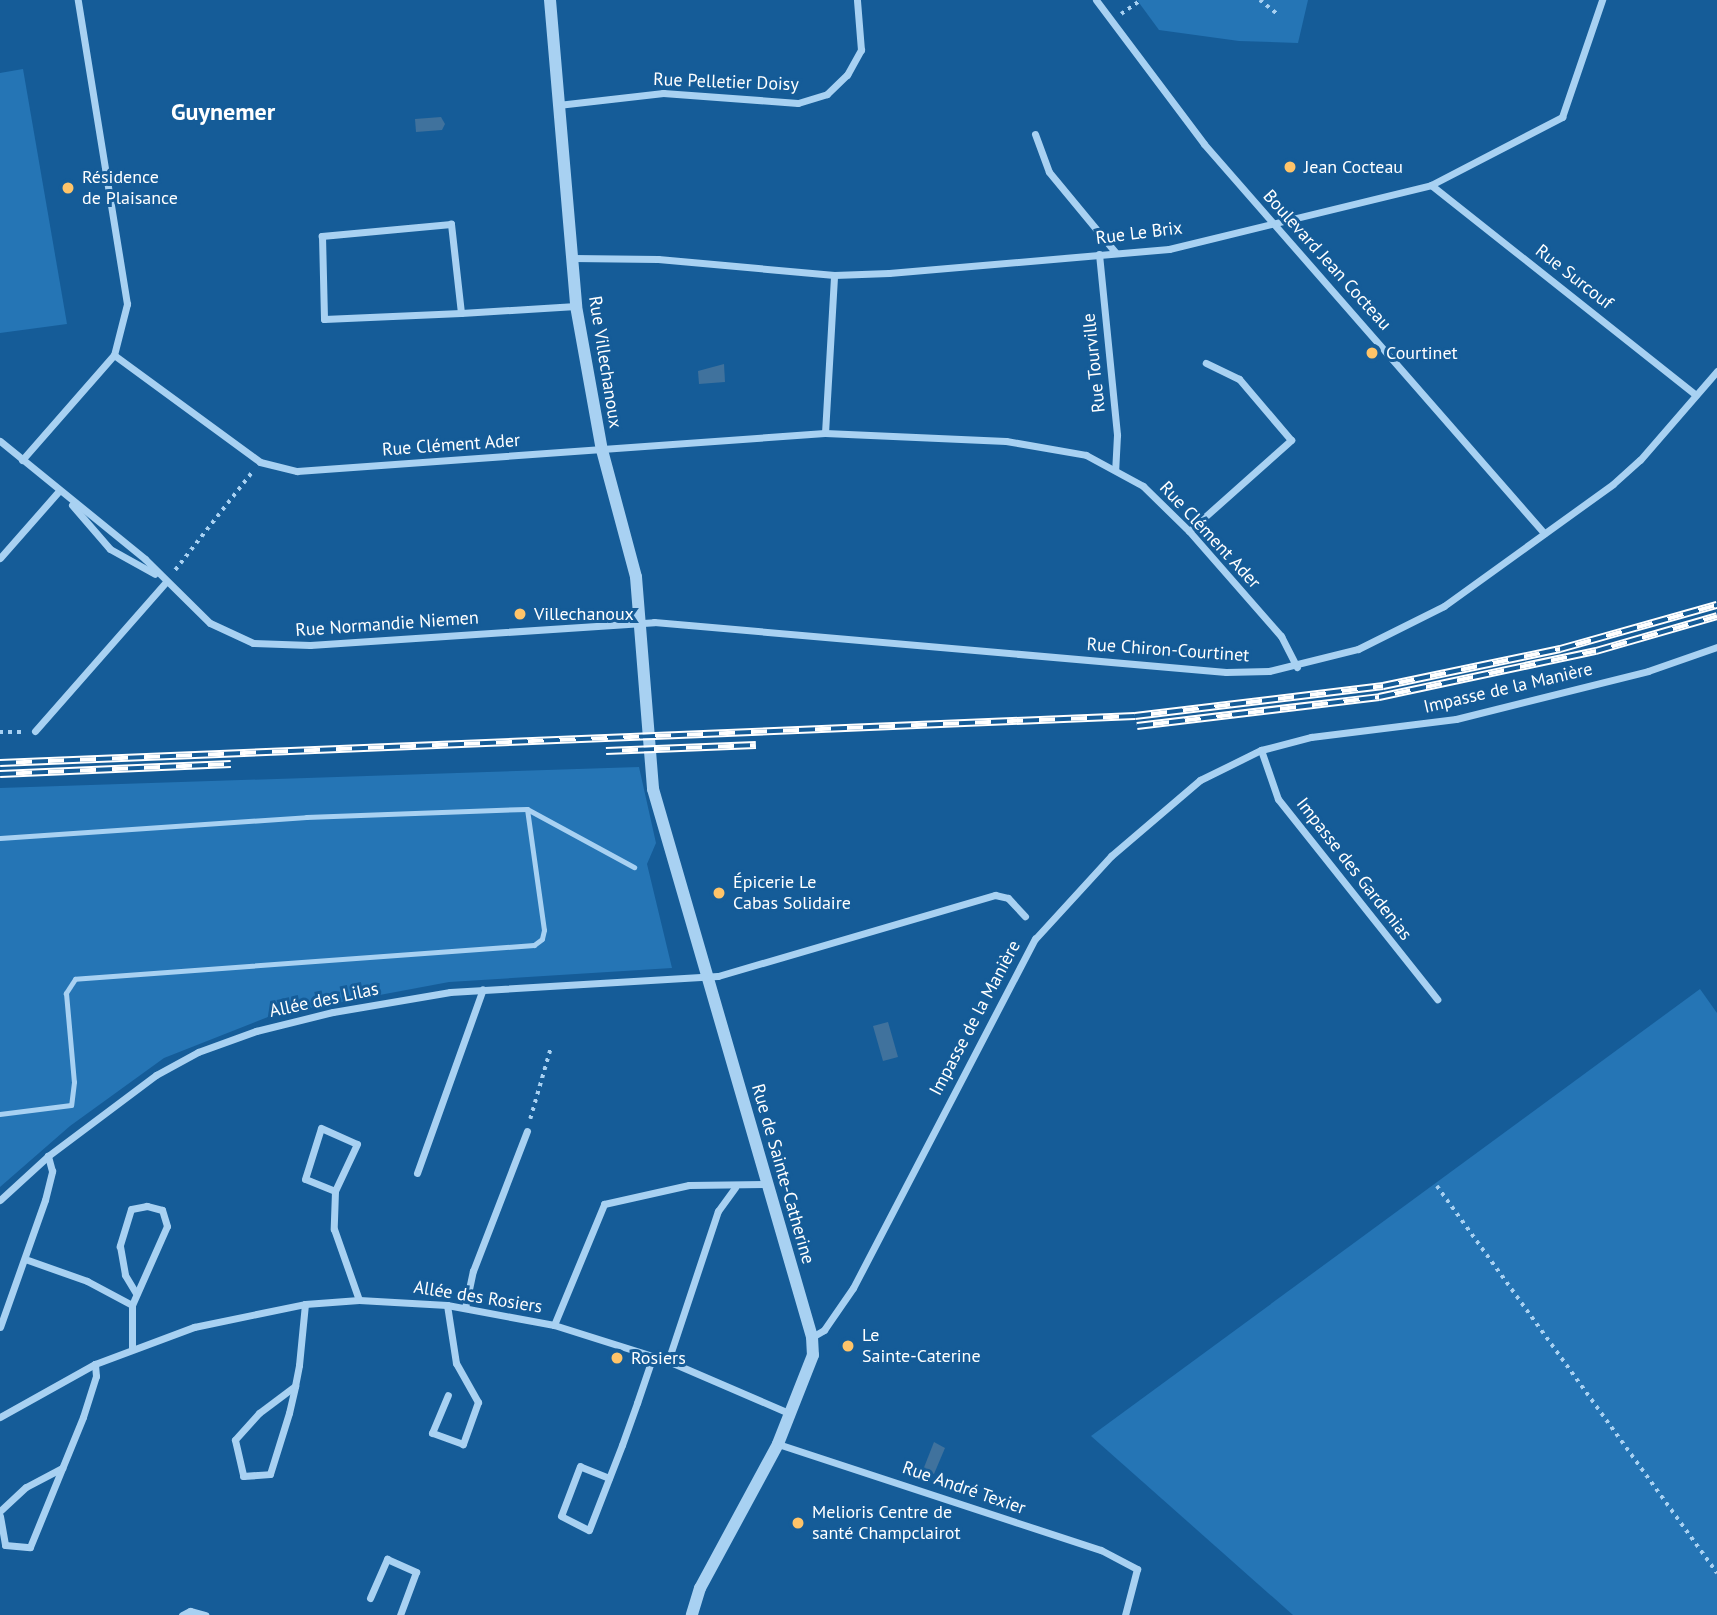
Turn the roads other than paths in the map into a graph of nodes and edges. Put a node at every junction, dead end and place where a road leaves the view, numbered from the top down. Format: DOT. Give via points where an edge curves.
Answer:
graph roads {
  1 [pos="78,0"];
  2 [pos="550,0"];
  3 [pos="857,0"];
  4 [pos="1096,0"];
  5 [pos="1602,0"];
  6 [pos="558,105"];
  7 [pos="1035,134"];
  8 [pos="1431,185"];
  9 [pos="1272,223"];
  10 [pos="1116,253"];
  11 [pos="1099,254"];
  12 [pos="573,258"];
  13 [pos="834,275"];
  14 [pos="576,306"];
  15 [pos="461,313"];
  16 [pos="114,355"];
  17 [pos="1206,363"];
  18 [pos="1717,371"];
  19 [pos="1696,396"];
  20 [pos="825,433"];
  21 [pos="0,441"];
  22 [pos="602,450"];
  23 [pos="22,460"];
  24 [pos="1115,469"];
  25 [pos="58,492"];
  26 [pos="70,502"];
  27 [pos="1189,531"];
  28 [pos="1544,533"];
  29 [pos="0,558"];
  30 [pos="156,575"];
  31 [pos="164,583"];
  32 [pos="642,623"];
  33 [pos="1717,647"];
  34 [pos="1297,667"];
  35 [pos="647,725"];
  36 [pos="35,731"];
  37 [pos="1261,750"];
  38 [pos="527,809"];
  39 [pos="0,838"];
  40 [pos="634,867"];
  41 [pos="1025,916"];
  42 [pos="708,978"];
  43 [pos="483,989"];
  44 [pos="1437,999"];
  45 [pos="0,1114"];
  46 [pos="527,1131"];
  47 [pos="48,1156"];
  48 [pos="417,1173"];
  49 [pos="768,1184"];
  50 [pos="735,1188"];
  51 [pos="335,1191"];
  52 [pos="0,1200"];
  53 [pos="25,1259"];
  54 [pos="136,1293"];
  55 [pos="359,1300"];
  56 [pos="305,1304"];
  57 [pos="132,1305"];
  58 [pos="447,1305"];
  59 [pos="465,1308"];
  60 [pos="554,1325"];
  61 [pos="0,1327"];
  62 [pos="812,1337"];
  63 [pos="132,1348"];
  64 [pos="653,1356"];
  65 [pos="668,1361"];
  66 [pos="95,1364"];
  67 [pos="295,1385"];
  68 [pos="448,1395"];
  69 [pos="789,1413"];
  70 [pos="0,1417"];
  71 [pos="778,1444"];
  72 [pos="62,1468"];
  73 [pos="609,1478"];
  74 [pos="0,1514"];
  75 [pos="370,1598"];
  76 [pos="182,1615"];
  77 [pos="205,1615"];
  78 [pos="400,1615"];
  79 [pos="692,1615"];
  80 [pos="1125,1615"];
  1 -- 16 [label="street" via="127,304"];
  2 -- 6 [label="street, Rue Villechanoux"];
  3 -- 6 [label="street, Rue Pelletier Doisy" via="861,50 847,75 827,94 798,103 663,93"];
  4 -- 9 [label="street, Boulevard Jean Cocteau" via="1204,144"];
  5 -- 8 [label="street, Rue Le Brix" via="1562,117"];
  6 -- 12 [label="street, Rue Villechanoux"];
  7 -- 10 [label="street" via="1049,172"];
  8 -- 9 [label="street, Rue Le Brix"];
  8 -- 19 [label="street, Rue Surcouf"];
  9 -- 10 [label="street, Rue Le Brix" via="1169,248"];
  9 -- 28 [label="street, Boulevard Jean Cocteau"];
  10 -- 11 [label="street, Rue Le Brix"];
  11 -- 13 [label="street, Rue Le Brix"];
  11 -- 24 [label="street, Rue Tourville" via="1116,435"];
  12 -- 13 [label="street, Rue Le Brix" via="658,259"];
  12 -- 14 [label="street, Rue Villechanoux"];
  13 -- 20 [label="street"];
  14 -- 15 [label="street"];
  14 -- 22 [label="street, Rue Villechanoux"];
  15 -- 15 [label="street" via="324,319 322,236 452,224"];
  16 -- 22 [label="street, Rue Clément Ader" via="260,462 297,471"];
  16 -- 23 [label="street"];
  17 -- 27 [label="street" via="1238,379 1290,440"];
  18 -- 19 [label="street, Rue Chiron-Courtinet"];
  19 -- 28 [label="street, Rue Chiron-Courtinet" via="1640,460"];
  20 -- 22 [label="street, Rue Clément Ader"];
  20 -- 24 [label="street, Rue Clément Ader" via="1006,441 1086,455"];
  21 -- 23 [label="street, Rue Normandie Niemen"];
  22 -- 32 [label="street, Rue Villechanoux" via="628,538"];
  23 -- 25 [label="street, Rue Normandie Niemen"];
  24 -- 27 [label="street, Rue Clément Ader" via="1143,486"];
  25 -- 26 [label="street, Rue Normandie Niemen"];
  25 -- 29 [label="street"];
  26 -- 30 [label="street, Rue Normandie Niemen" via="145,559"];
  26 -- 30 [label="street, Rue Normandie Niemen" via="110,549"];
  27 -- 34 [label="street, Rue Clément Ader" via="1282,636"];
  28 -- 34 [label="street, Rue Chiron-Courtinet" via="1444,606 1390,636"];
  30 -- 31 [label="street, Rue Normandie Niemen"];
  31 -- 32 [label="street, Rue Normandie Niemen" via="231,635 279,646"];
  31 -- 36 [label="street"];
  32 -- 34 [label="street, Rue Chiron-Courtinet" via="1226,672"];
  32 -- 35 [label="street, Rue Villechanoux"];
  33 -- 37 [label="street, Impasse de la Manière" via="1648,671 1456,719 1311,737"];
  35 -- 42 [label="street, Rue de Sainte-Catherine" via="653,789"];
  37 -- 44 [label="street, Impasse des Gardenias" via="1278,799"];
  37 -- 62 [label="street, Impasse de la Manière" via="1200,780 1111,856 1035,939 853,1287 824,1330"];
  38 -- 39 [label="lane" via="306,817"];
  38 -- 40 [label="lane"];
  38 -- 45 [label="lane" via="544,930 534,945 75,979 66,993 74,1082 71,1105"];
  41 -- 42 [label="street, Allée des Lilas" via="1008,898 995,895"];
  42 -- 43 [label="street, Allée des Lilas"];
  42 -- 49 [label="street, Rue de Sainte-Catherine"];
  43 -- 47 [label="street, Allée des Lilas" via="333,1012 198,1052 156,1076"];
  43 -- 48 [label="street"];
  46 -- 59 [label="street" via="473,1271"];
  47 -- 52 [label="street, Allée des Lilas"];
  47 -- 53 [label="street" via="52,1171"];
  49 -- 50 [label="street"];
  49 -- 62 [label="street, Rue de Sainte-Catherine"];
  50 -- 60 [label="street" via="689,1185 604,1204"];
  50 -- 65 [label="street" via="718,1211"];
  51 -- 51 [label="street" via="357,1144 321,1128 304,1179"];
  51 -- 55 [label="street" via="334,1229"];
  53 -- 57 [label="street" via="87,1281"];
  53 -- 61 [label="street"];
  54 -- 54 [label="street" via="147,1278 167,1226 162,1210 147,1206 131,1209 120,1245 125,1275"];
  54 -- 57 [label="street"];
  55 -- 56 [label="street, Allée des Rosiers"];
  55 -- 58 [label="street, Allée des Rosiers"];
  56 -- 63 [label="street, Allée des Rosiers" via="194,1327"];
  56 -- 67 [label="street"];
  57 -- 63 [label="street"];
  58 -- 59 [label="street, Allée des Rosiers"];
  58 -- 68 [label="street" via="456,1363 478,1402 463,1444 432,1433"];
  59 -- 60 [label="street, Allée des Rosiers"];
  60 -- 64 [label="street, Allée des Rosiers"];
  62 -- 69 [label="street, Rue de Sainte-Catherine" via="813,1355"];
  63 -- 66 [label="street, Allée des Rosiers"];
  64 -- 65 [label="street, Allée des Rosiers"];
  64 -- 73 [label="street"];
  65 -- 69 [label="street, Allée des Rosiers"];
  66 -- 70 [label="street, Allée des Rosiers"];
  66 -- 72 [label="street" via="96,1376"];
  67 -- 67 [label="street" via="270,1474 243,1476 235,1440 259,1413"];
  69 -- 71 [label="street, Rue de Sainte-Catherine"];
  71 -- 79 [label="street, Rue de Sainte-Catherine" via="700,1588"];
  71 -- 80 [label="street, Rue André Texier" via="1101,1550 1137,1569"];
  72 -- 74 [label="street" via="26,1487"];
  72 -- 74 [label="street" via="30,1547 5,1545"];
  73 -- 73 [label="street" via="589,1530 561,1516 580,1466"];
  75 -- 78 [label="street" via="387,1559 416,1572"];
  76 -- 77 [label="street" via="190,1611"];
}
